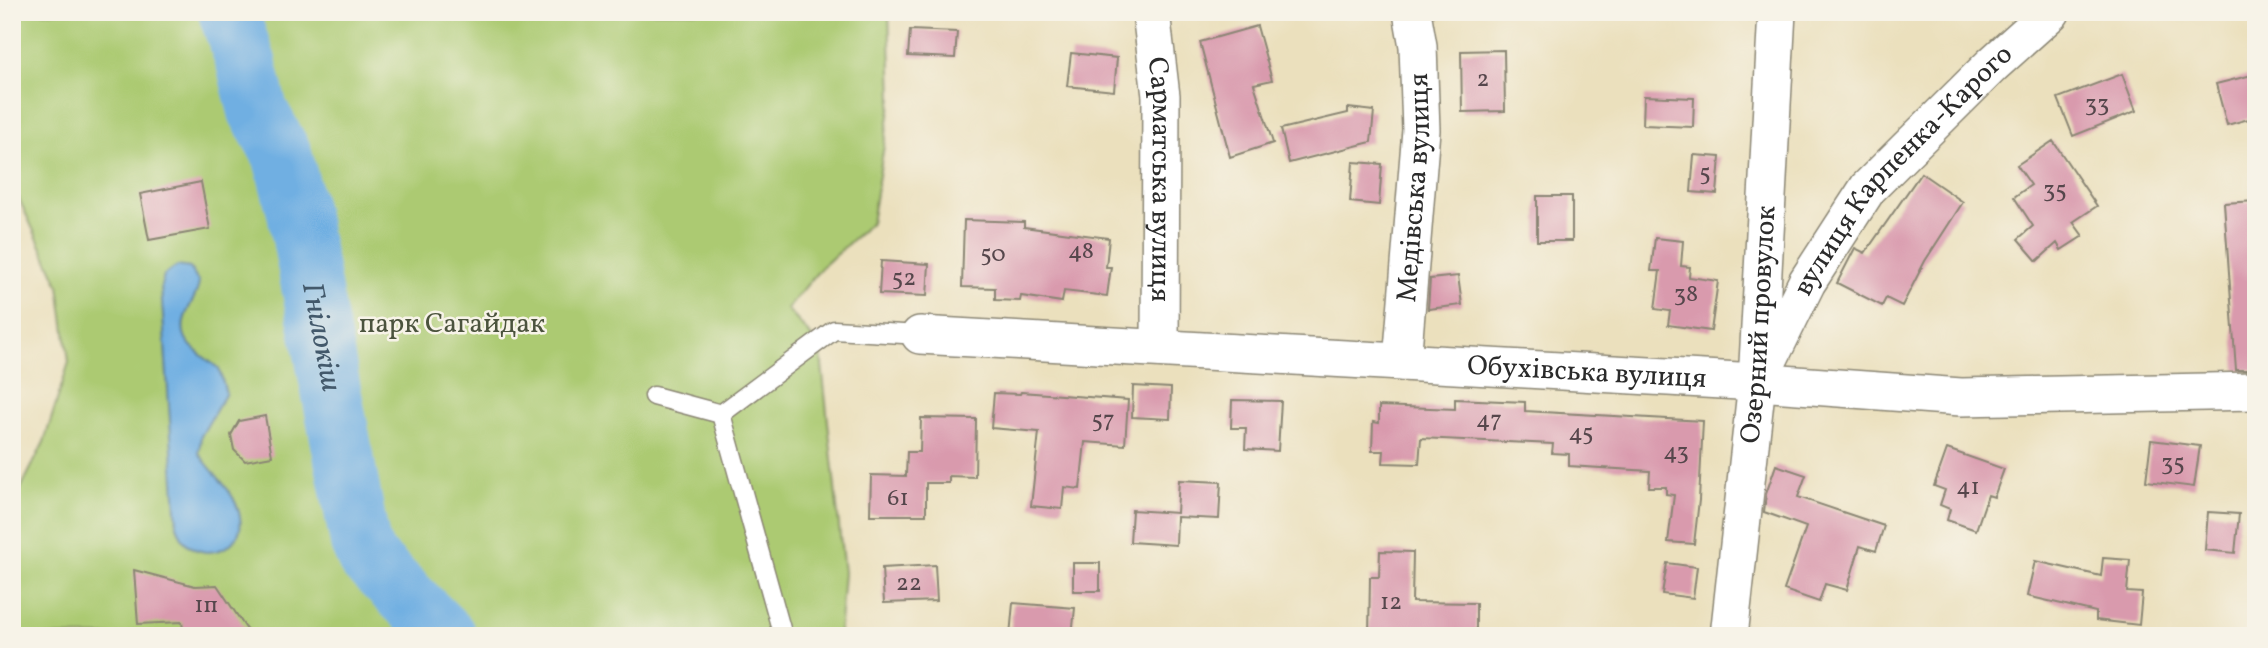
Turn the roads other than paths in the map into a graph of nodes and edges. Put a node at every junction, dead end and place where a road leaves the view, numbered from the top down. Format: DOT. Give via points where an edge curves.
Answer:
graph roads {
  1 [pos="1151,12"];
  2 [pos="1412,12"];
  3 [pos="1777,12"];
  4 [pos="2051,12"];
  5 [pos="920,335"];
  6 [pos="1160,348"];
  7 [pos="1402,362"];
  8 [pos="1757,382"];
  9 [pos="2256,391"];
  10 [pos="654,396"];
  11 [pos="721,414"];
  12 [pos="783,636"];
  13 [pos="1730,636"];
  1 -- 6 [label="street, Сарматська вулиця" via="1161,96"];
  2 -- 7 [label="street, Медівська вулиця" via="1421,130"];
  3 -- 8 [label="street, Озерний провулок"];
  4 -- 8 [label="street, вулиця Карпенка-Карого" via="1868,188 1807,282"];
  5 -- 6 [label="street, Обухівська вулиця"];
  5 -- 11 [label="lane" via="834,330"];
  6 -- 7 [label="street, Обухівська вулиця"];
  7 -- 8 [label="street, Обухівська вулиця"];
  8 -- 9 [label="street, Обухівська вулиця" via="1961,397"];
  8 -- 13 [label="street, Озерний провулок"];
  10 -- 11 [label="lane"];
  11 -- 12 [label="lane"];
}
